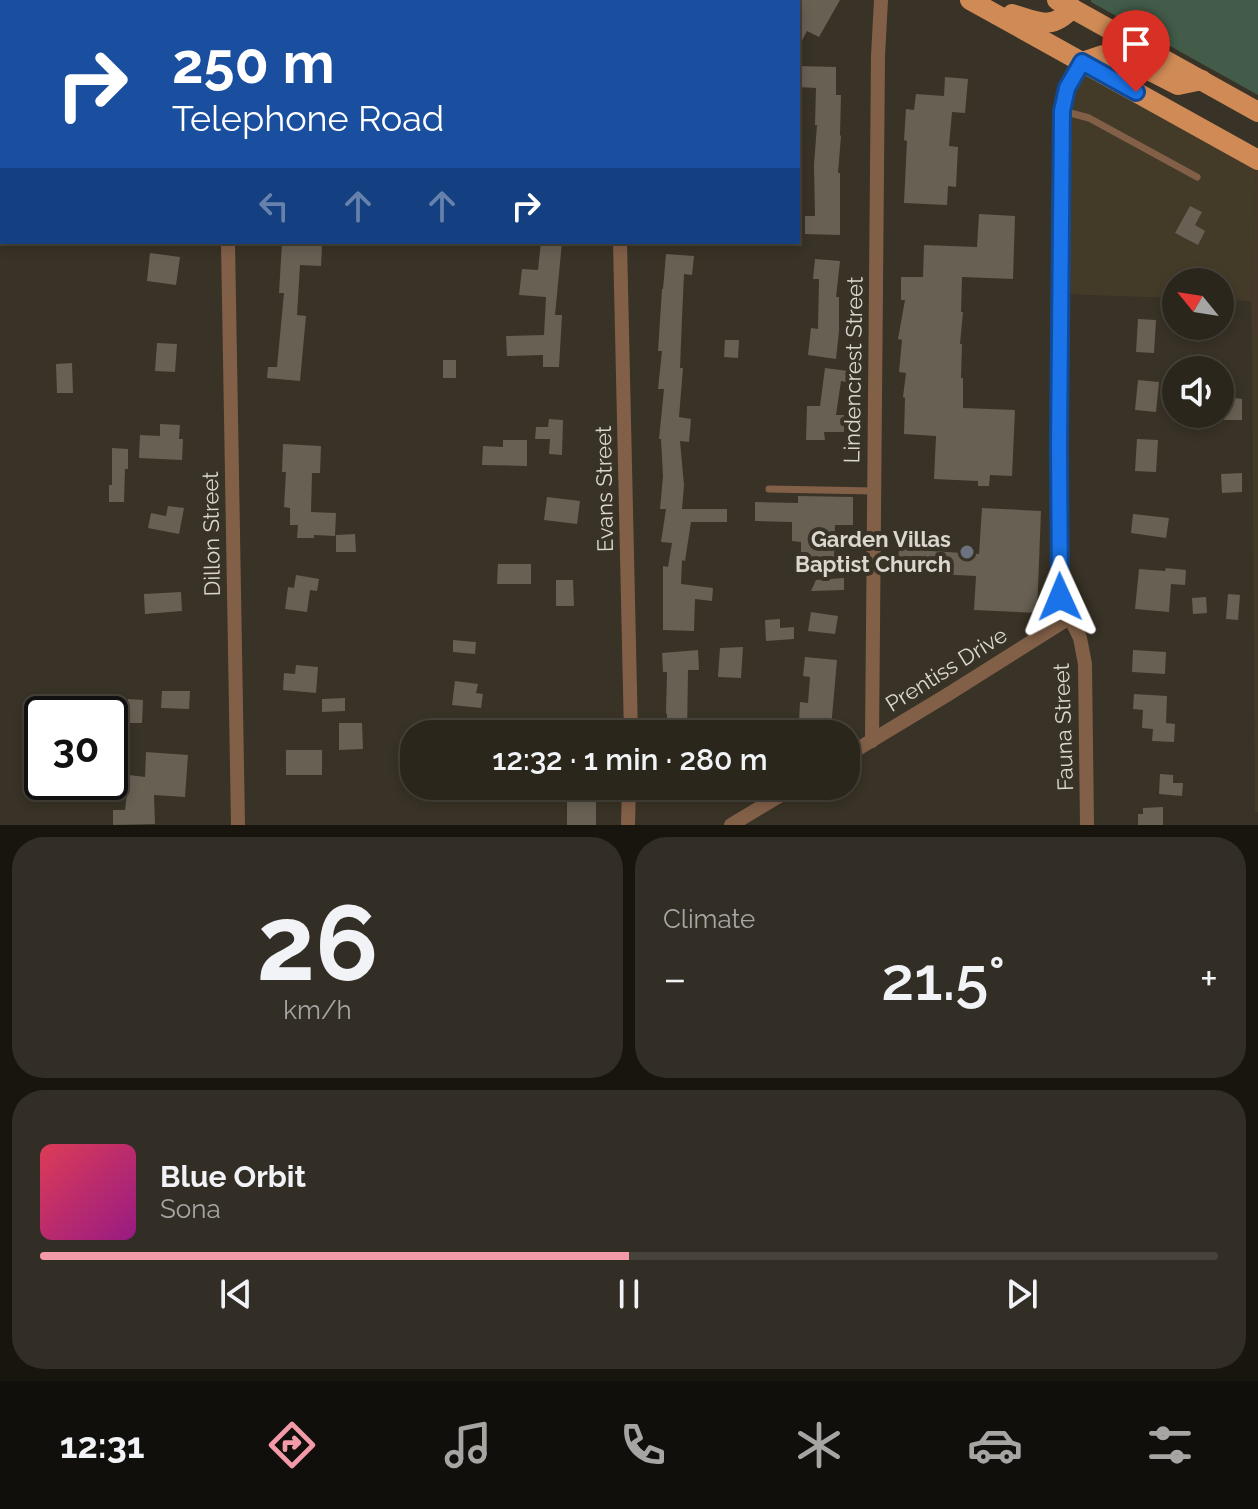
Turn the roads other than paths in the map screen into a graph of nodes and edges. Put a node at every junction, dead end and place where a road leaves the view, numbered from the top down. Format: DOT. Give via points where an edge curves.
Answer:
graph roads {
  1 [pos="881,0"];
  2 [pos="970,0"];
  3 [pos="1069,3"];
  4 [pos="1082,62"];
  5 [pos="1202,80"];
  6 [pos="1062,111"];
  7 [pos="1258,112"];
  8 [pos="1258,160"];
  9 [pos="1197,177"];
  10 [pos="228,244"];
  11 [pos="620,244"];
  12 [pos="769,489"];
  13 [pos="874,491"];
  14 [pos="1069,618"];
  15 [pos="631,720"];
  16 [pos="872,741"];
  17 [pos="860,748"];
  18 [pos="629,800"];
  19 [pos="773,800"];
  20 [pos="238,825"];
  21 [pos="628,825"];
  22 [pos="731,825"];
  23 [pos="1087,825"];
  1 -- 13 [label="street, Lindencrest Street"];
  2 -- 3 [label="main road" via="1050,23 1063,18"];
  2 -- 4 [label="main road"];
  3 -- 5 [label="main road"];
  4 -- 5 [label="main road" via="1103,55 1129,60 1178,85"];
  4 -- 6 [label="street, Fauna Street" via="1067,88"];
  4 -- 8 [label="main road"];
  5 -- 7 [label="main road"];
  6 -- 9 [label="lane" via="1089,118"];
  6 -- 14 [label="street, Fauna Street" via="1060,597"];
  10 -- 20 [label="street, Dillon Street"];
  11 -- 15 [label="street, Evans Street"];
  12 -- 13 [label="lane"];
  13 -- 16 [label="street, Lindencrest Street"];
  14 -- 16 [label="street, Prentiss Drive"];
  14 -- 23 [label="street, Fauna Street" via="1085,664"];
  16 -- 17 [label="street, Prentiss Drive"];
  18 -- 21 [label="street"];
  19 -- 22 [label="street"];
}
